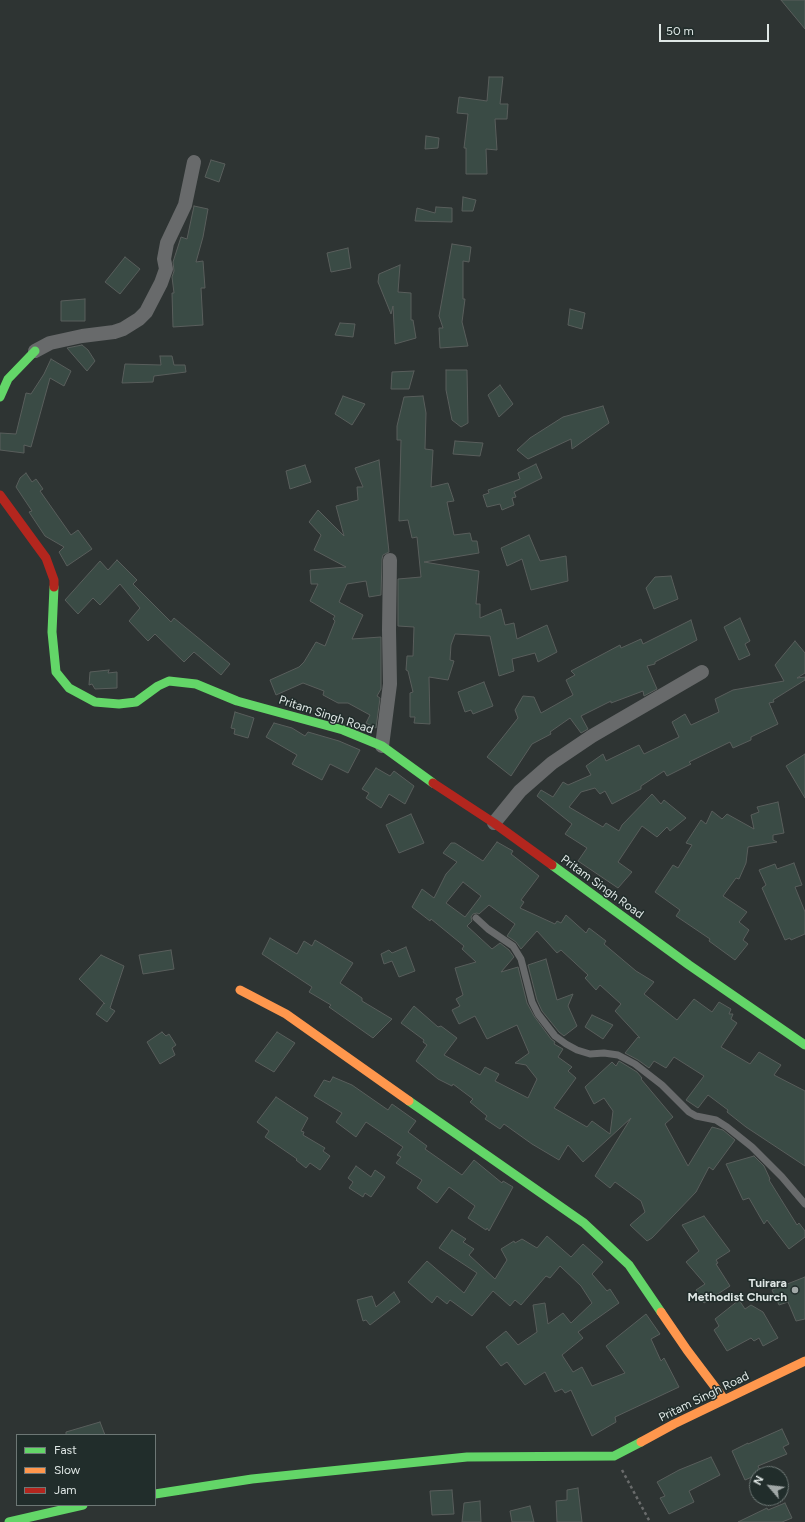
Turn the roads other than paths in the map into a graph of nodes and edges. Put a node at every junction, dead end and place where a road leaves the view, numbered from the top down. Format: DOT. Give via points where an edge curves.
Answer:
graph roads {
  1 [pos="194,162"];
  2 [pos="35,351"];
  3 [pos="0,397"];
  4 [pos="0,495"];
  5 [pos="390,560"];
  6 [pos="702,672"];
  7 [pos="382,746"];
  8 [pos="494,823"];
  9 [pos="476,918"];
  10 [pos="240,990"];
  11 [pos="805,1045"];
  12 [pos="805,1204"];
  13 [pos="805,1361"];
  14 [pos="724,1399"];
  15 [pos="156,1494"];
  16 [pos="79,1506"];
  17 [pos="9,1522"];
  1 -- 2 [label="street" via="185,205 167,243 164,259 166,269 146,312 123,329 50,343"];
  2 -- 3 [label="street" via="8,379"];
  4 -- 7 [label="street, Pritam Singh Road" via="43,554 54,580 52,632 56,672 69,688 95,702 119,704 136,702 169,681 196,684 237,701 343,730"];
  5 -- 7 [label="street" via="390,684"];
  6 -- 8 [label="street" via="592,736 552,763 520,792"];
  7 -- 8 [label="street, Pritam Singh Road"];
  8 -- 11 [label="street, Pritam Singh Road" via="689,965"];
  9 -- 12 [label="lane" via="513,946 521,958 532,1002 555,1036 577,1050 590,1054 618,1055 635,1064 662,1085 689,1112 716,1120 752,1147 782,1176"];
  10 -- 14 [label="street" via="286,1014 584,1223 629,1264 687,1350"];
  13 -- 14 [label="street, Pritam Singh Road"];
  14 -- 15 [label="street, Pritam Singh Road" via="614,1456 467,1457 252,1479"];
  16 -- 17 [label="street"];
}
